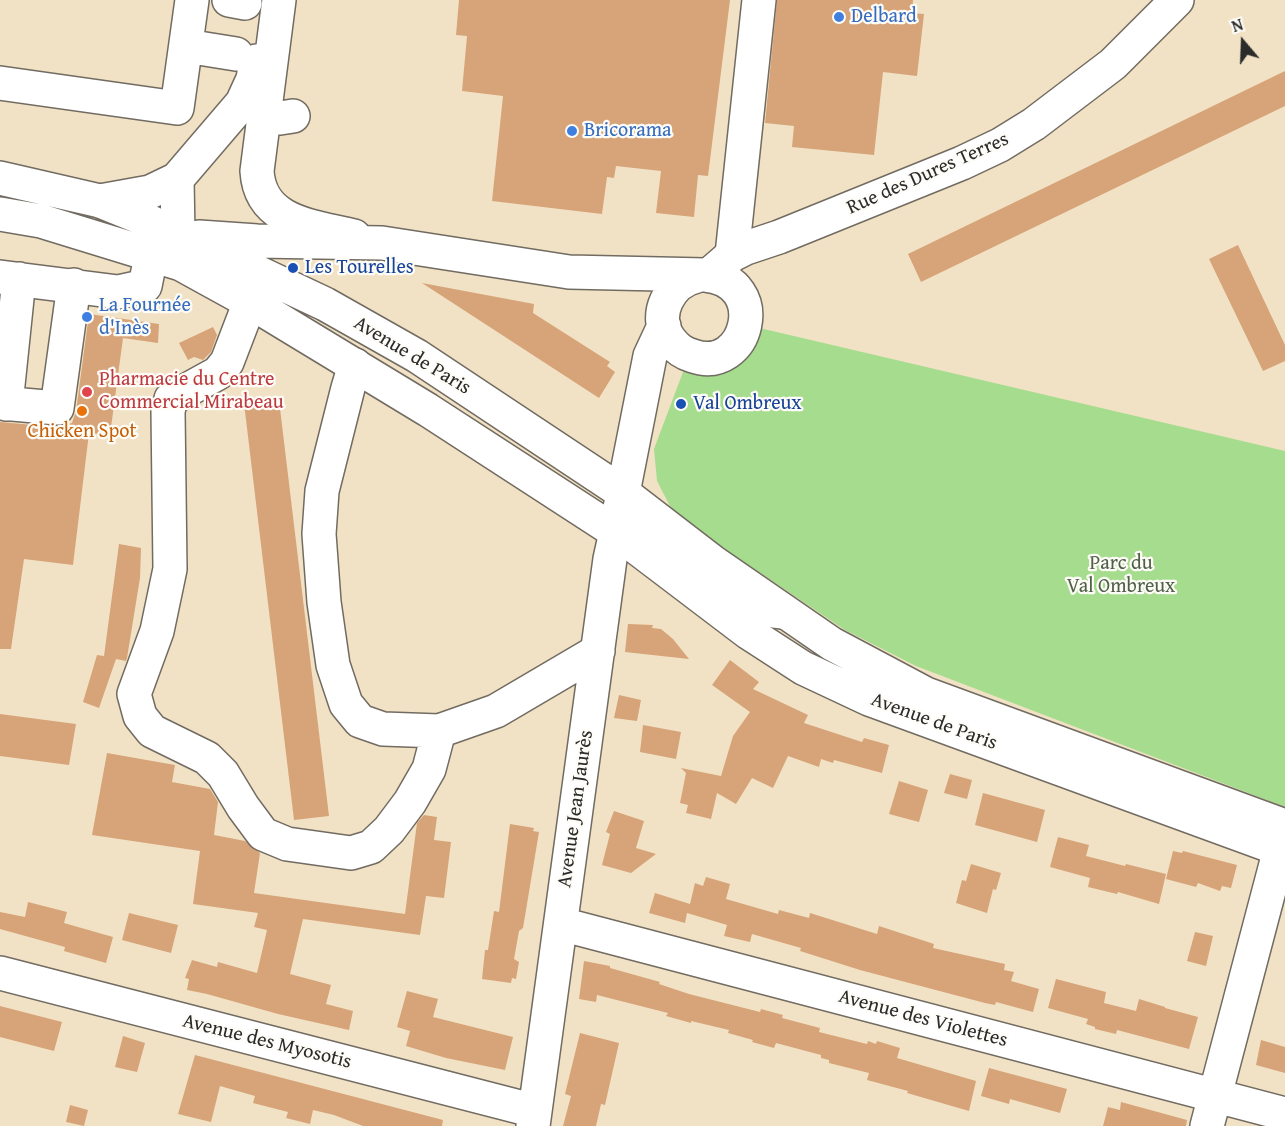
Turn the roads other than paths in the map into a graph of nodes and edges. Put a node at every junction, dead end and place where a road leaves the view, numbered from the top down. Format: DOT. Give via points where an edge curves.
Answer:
graph roads {
  1 [pos="192,0"];
  2 [pos="279,0"];
  3 [pos="759,0"];
  4 [pos="1150,0"];
  5 [pos="1177,0"];
  6 [pos="246,1"];
  7 [pos="186,46"];
  8 [pos="236,54"];
  9 [pos="0,82"];
  10 [pos="1069,96"];
  11 [pos="0,178"];
  12 [pos="177,179"];
  13 [pos="100,201"];
  14 [pos="0,214"];
  15 [pos="779,237"];
  16 [pos="382,243"];
  17 [pos="170,252"];
  18 [pos="713,268"];
  19 [pos="9,278"];
  20 [pos="74,285"];
  21 [pos="738,291"];
  22 [pos="249,302"];
  23 [pos="285,322"];
  24 [pos="664,326"];
  25 [pos="684,353"];
  26 [pos="355,365"];
  27 [pos="3,403"];
  28 [pos="640,415"];
  29 [pos="622,492"];
  30 [pos="615,532"];
  31 [pos="783,612"];
  32 [pos="597,651"];
  33 [pos="439,731"];
  34 [pos="1283,842"];
  35 [pos="561,924"];
  36 [pos="0,973"];
  37 [pos="1210,1111"];
  38 [pos="1285,1114"];
  39 [pos="534,1118"];
  1 -- 7 [label="main road"];
  2 -- 16 [label="main road" via="279,116 257,171 263,196 283,216 296,222"];
  3 -- 18 [label="main road"];
  4 -- 10 [label="main road, Rue des Dures Terres" via="1103,47"];
  5 -- 10 [label="main road, Rue des Dures Terres" via="1113,64"];
  6 -- 12 [label="main road" via="253,79 243,103"];
  7 -- 8 [label="main road"];
  7 -- 9 [label="main road" via="177,108"];
  10 -- 15 [label="main road, Rue des Dures Terres" via="1000,145"];
  11 -- 13 [label="main road, Avenue de Paris"];
  12 -- 13 [label="main road" via="150,192"];
  12 -- 17 [label="main road"];
  13 -- 17 [label="main road, Avenue de Paris" via="142,218"];
  14 -- 17 [label="main road, Avenue de Paris"];
  15 -- 18 [label="main road, Rue des Dures Terres" via="746,248"];
  15 -- 21 [label="main road, Rue des Dures Terres" via="752,266"];
  16 -- 17 [label="main road" via="257,241"];
  16 -- 18 [label="main road" via="569,273"];
  17 -- 20 [label="main road" via="145,286 118,292"];
  17 -- 22 [label="main road, Avenue de Paris"];
  17 -- 29 [label="main road, Avenue de Paris" via="325,304 417,357"];
  18 -- 21 [label="main road"];
  18 -- 24 [label="main road" via="683,281 668,297 663,311"];
  19 -- 20 [label="main road"];
  19 -- 27 [label="main road"];
  20 -- 27 [label="main road" via="57,408"];
  21 -- 25 [label="main road" via="747,313 738,342 711,358"];
  22 -- 23 [label="main road, Avenue de Paris"];
  22 -- 33 [label="main road" via="227,362 218,373 171,399 170,569 157,631 134,694 140,716 152,731 207,758 223,774 263,834 287,844 351,853 372,847 410,802 429,770"];
  23 -- 26 [label="main road, Avenue de Paris"];
  23 -- 29 [label="main road" via="374,353 584,491"];
  24 -- 25 [label="main road" via="671,341"];
  24 -- 28 [label="main road" via="650,356"];
  25 -- 28 [label="main road" via="667,369"];
  26 -- 30 [label="main road, Avenue de Paris"];
  26 -- 33 [label="main road" via="322,491 319,534 333,665 346,704 360,721 383,729"];
  28 -- 29 [label="main road, Avenue Jean Jaurès"];
  29 -- 30 [label="main road, Avenue Jean Jaurès"];
  29 -- 31 [label="main road, Avenue de Paris"];
  30 -- 31 [label="main road, Avenue de Paris" via="660,546 703,573 746,608"];
  30 -- 32 [label="main road, Avenue Jean Jaurès"];
  30 -- 34 [label="main road, Avenue de Paris" via="749,633 803,668 869,699"];
  31 -- 34 [label="main road, Avenue de Paris" via="832,644 926,694"];
  32 -- 33 [label="main road" via="496,711"];
  32 -- 35 [label="main road, Avenue Jean Jaurès"];
  34 -- 37 [label="main road"];
  35 -- 37 [label="main road, Avenue des Violettes"];
  35 -- 39 [label="main road, Avenue Jean Jaurès"];
  36 -- 39 [label="main road, Avenue des Myosotis"];
  37 -- 38 [label="main road, Avenue des Violettes"];
}
